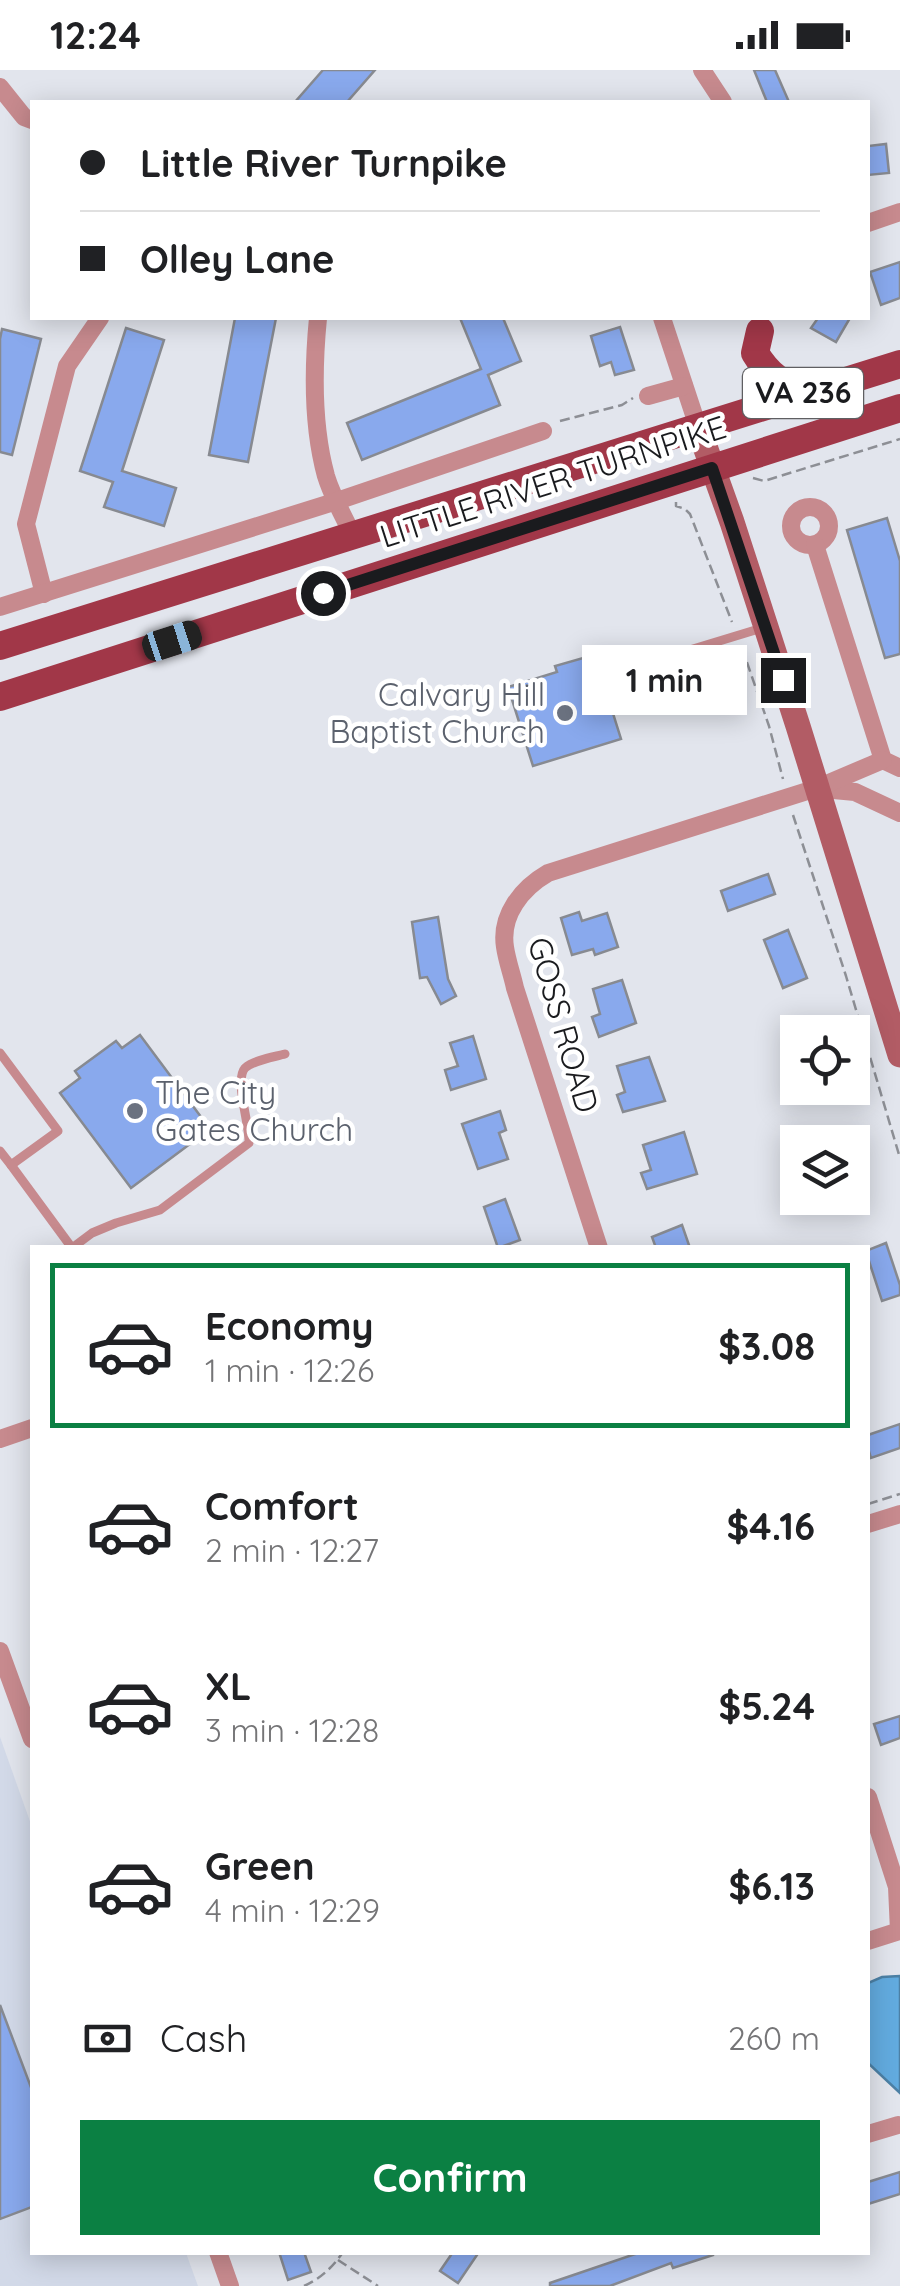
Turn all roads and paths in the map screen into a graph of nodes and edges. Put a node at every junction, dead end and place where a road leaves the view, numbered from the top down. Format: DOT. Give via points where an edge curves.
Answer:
graph roads {
  1 [pos="702,70"];
  2 [pos="0,87"];
  3 [pos="722,100"];
  4 [pos="30,119"];
  5 [pos="900,212"];
  6 [pos="870,222"];
  7 [pos="99,320"];
  8 [pos="318,320"];
  9 [pos="663,320"];
  10 [pos="764,324"];
  11 [pos="900,364"];
  12 [pos="684,386"];
  13 [pos="806,392"];
  14 [pos="642,396"];
  15 [pos="900,408"];
  16 [pos="698,427"];
  17 [pos="543,432"];
  18 [pos="900,439"];
  19 [pos="712,468"];
  20 [pos="750,477"];
  21 [pos="337,501"];
  22 [pos="352,534"];
  23 [pos="816,544"];
  24 [pos="44,594"];
  25 [pos="0,606"];
  26 [pos="764,627"];
  27 [pos="0,646"];
  28 [pos="646,662"];
  29 [pos="0,696"];
  30 [pos="891,764"];
  31 [pos="817,788"];
  32 [pos="791,806"];
  33 [pos="900,813"];
  34 [pos="0,1053"];
  35 [pos="285,1054"];
  36 [pos="900,1055"];
  37 [pos="0,1150"];
  38 [pos="900,1158"];
  39 [pos="11,1165"];
  40 [pos="70,1245"];
  41 [pos="76,1245"];
  42 [pos="598,1245"];
  43 [pos="30,1429"];
  44 [pos="0,1440"];
  45 [pos="900,1494"];
  46 [pos="870,1503"];
  47 [pos="900,1514"];
  48 [pos="870,1523"];
  49 [pos="0,1651"];
  50 [pos="30,1734"];
  51 [pos="870,1804"];
  52 [pos="870,1939"];
  53 [pos="898,2124"];
  54 [pos="870,2133"];
  55 [pos="219,2255"];
  56 [pos="342,2255"];
  57 [pos="338,2260"];
  58 [pos="230,2286"];
  59 [pos="304,2286"];
  60 [pos="378,2286"];
  1 -- 3 [label="street"];
  2 -- 4 [label="street"];
  5 -- 6 [label="street"];
  7 -- 24 [label="street" via="67,366 26,524"];
  8 -- 21 [label="street" via="319,441"];
  9 -- 12 [label="street"];
  10 -- 13 [label="main road" via="755,353 765,370"];
  11 -- 13 [label="main road, LITTLE RIVER TURNPIKE / VA 236"];
  12 -- 14 [label="street"];
  12 -- 16 [label="street"];
  13 -- 16 [label="main road, LITTLE RIVER TURNPIKE / VA 236"];
  14 -- 17 [label="path" via="546,424"];
  15 -- 19 [label="main road, LITTLE RIVER TURNPIKE / VA 236"];
  16 -- 19 [label="main road"];
  16 -- 22 [label="main road, LITTLE RIVER TURNPIKE / VA 236"];
  17 -- 21 [label="street"];
  18 -- 20 [label="path" via="764,481"];
  19 -- 26 [label="main road"];
  19 -- 29 [label="main road, LITTLE RIVER TURNPIKE / VA 236"];
  21 -- 22 [label="street"];
  21 -- 24 [label="street"];
  22 -- 27 [label="main road, LITTLE RIVER TURNPIKE / VA 236"];
  23 -- 30 [label="street"];
  24 -- 25 [label="street"];
  26 -- 28 [label="lane"];
  26 -- 31 [label="main road"];
  30 -- 31 [label="street, GOSS ROAD"];
  31 -- 33 [label="street" via="855,792"];
  31 -- 36 [label="main road"];
  31 -- 42 [label="street, GOSS ROAD" via="548,873 515,902 505,947"];
  32 -- 38 [label="path"];
  34 -- 39 [label="lane" via="58,1131"];
  35 -- 41 [label="lane" via="252,1064 241,1076 249,1143 160,1210"];
  37 -- 39 [label="lane"];
  39 -- 40 [label="lane"];
  43 -- 44 [label="street"];
  45 -- 46 [label="path"];
  47 -- 48 [label="street"];
  49 -- 50 [label="street"];
  51 -- 52 [label="street" via="897,1886 899,1931"];
  53 -- 54 [label="street"];
  55 -- 58 [label="street"];
  56 -- 57 [label="path"];
  57 -- 59 [label="path"];
  57 -- 60 [label="path"];
}
